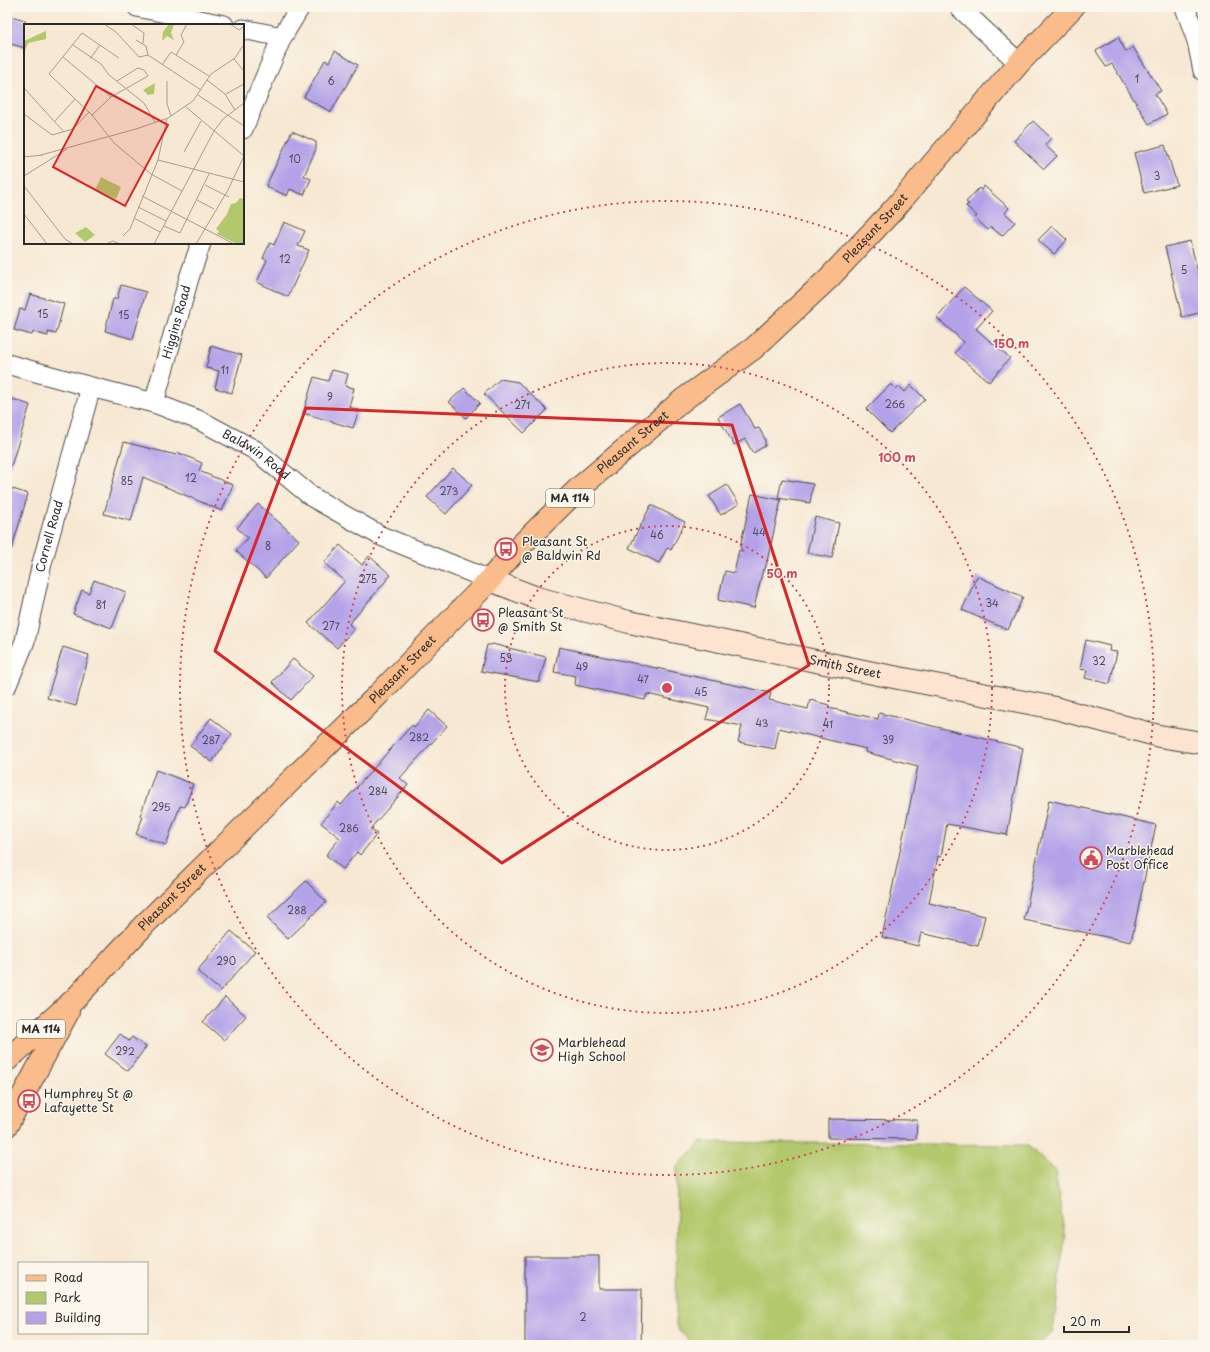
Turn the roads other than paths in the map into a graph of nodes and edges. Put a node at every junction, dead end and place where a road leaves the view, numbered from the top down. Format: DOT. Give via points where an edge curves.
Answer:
graph roads {
  1 [pos="137,7"];
  2 [pos="300,7"];
  3 [pos="959,7"];
  4 [pos="1073,7"];
  5 [pos="1185,7"];
  6 [pos="219,24"];
  7 [pos="244,29"];
  8 [pos="282,37"];
  9 [pos="1019,63"];
  10 [pos="1203,70"];
  11 [pos="244,127"];
  12 [pos="201,244"];
  13 [pos="7,364"];
  14 [pos="91,387"];
  15 [pos="154,402"];
  16 [pos="490,580"];
  17 [pos="7,685"];
  18 [pos="1203,743"];
  19 [pos="75,999"];
  20 [pos="7,1060"];
  21 [pos="7,1125"];
  1 -- 6 [label="street"];
  2 -- 8 [label="street"];
  3 -- 9 [label="street"];
  4 -- 9 [label="main road, Pleasant Street / MA 114"];
  5 -- 10 [label="street" via="1197,41"];
  7 -- 8 [label="street"];
  8 -- 11 [label="street"];
  9 -- 16 [label="main road, Pleasant Street / MA 114" via="894,209 829,278 754,348 684,399 578,489 515,551"];
  12 -- 15 [label="street, Higgins Road"];
  13 -- 14 [label="street, Baldwin Road"];
  14 -- 15 [label="street, Baldwin Road"];
  14 -- 17 [label="street, Cornell Road" via="44,555 25,641"];
  15 -- 16 [label="street, Baldwin Road" via="201,420 255,450 312,497 381,536"];
  16 -- 18 [label="street, Smith Street" via="537,598 629,622 1055,708 1159,736"];
  16 -- 19 [label="main road, Pleasant Street / MA 114" via="379,694 145,924"];
  19 -- 20 [label="main road, MA 114"];
  19 -- 21 [label="main road"];
}
